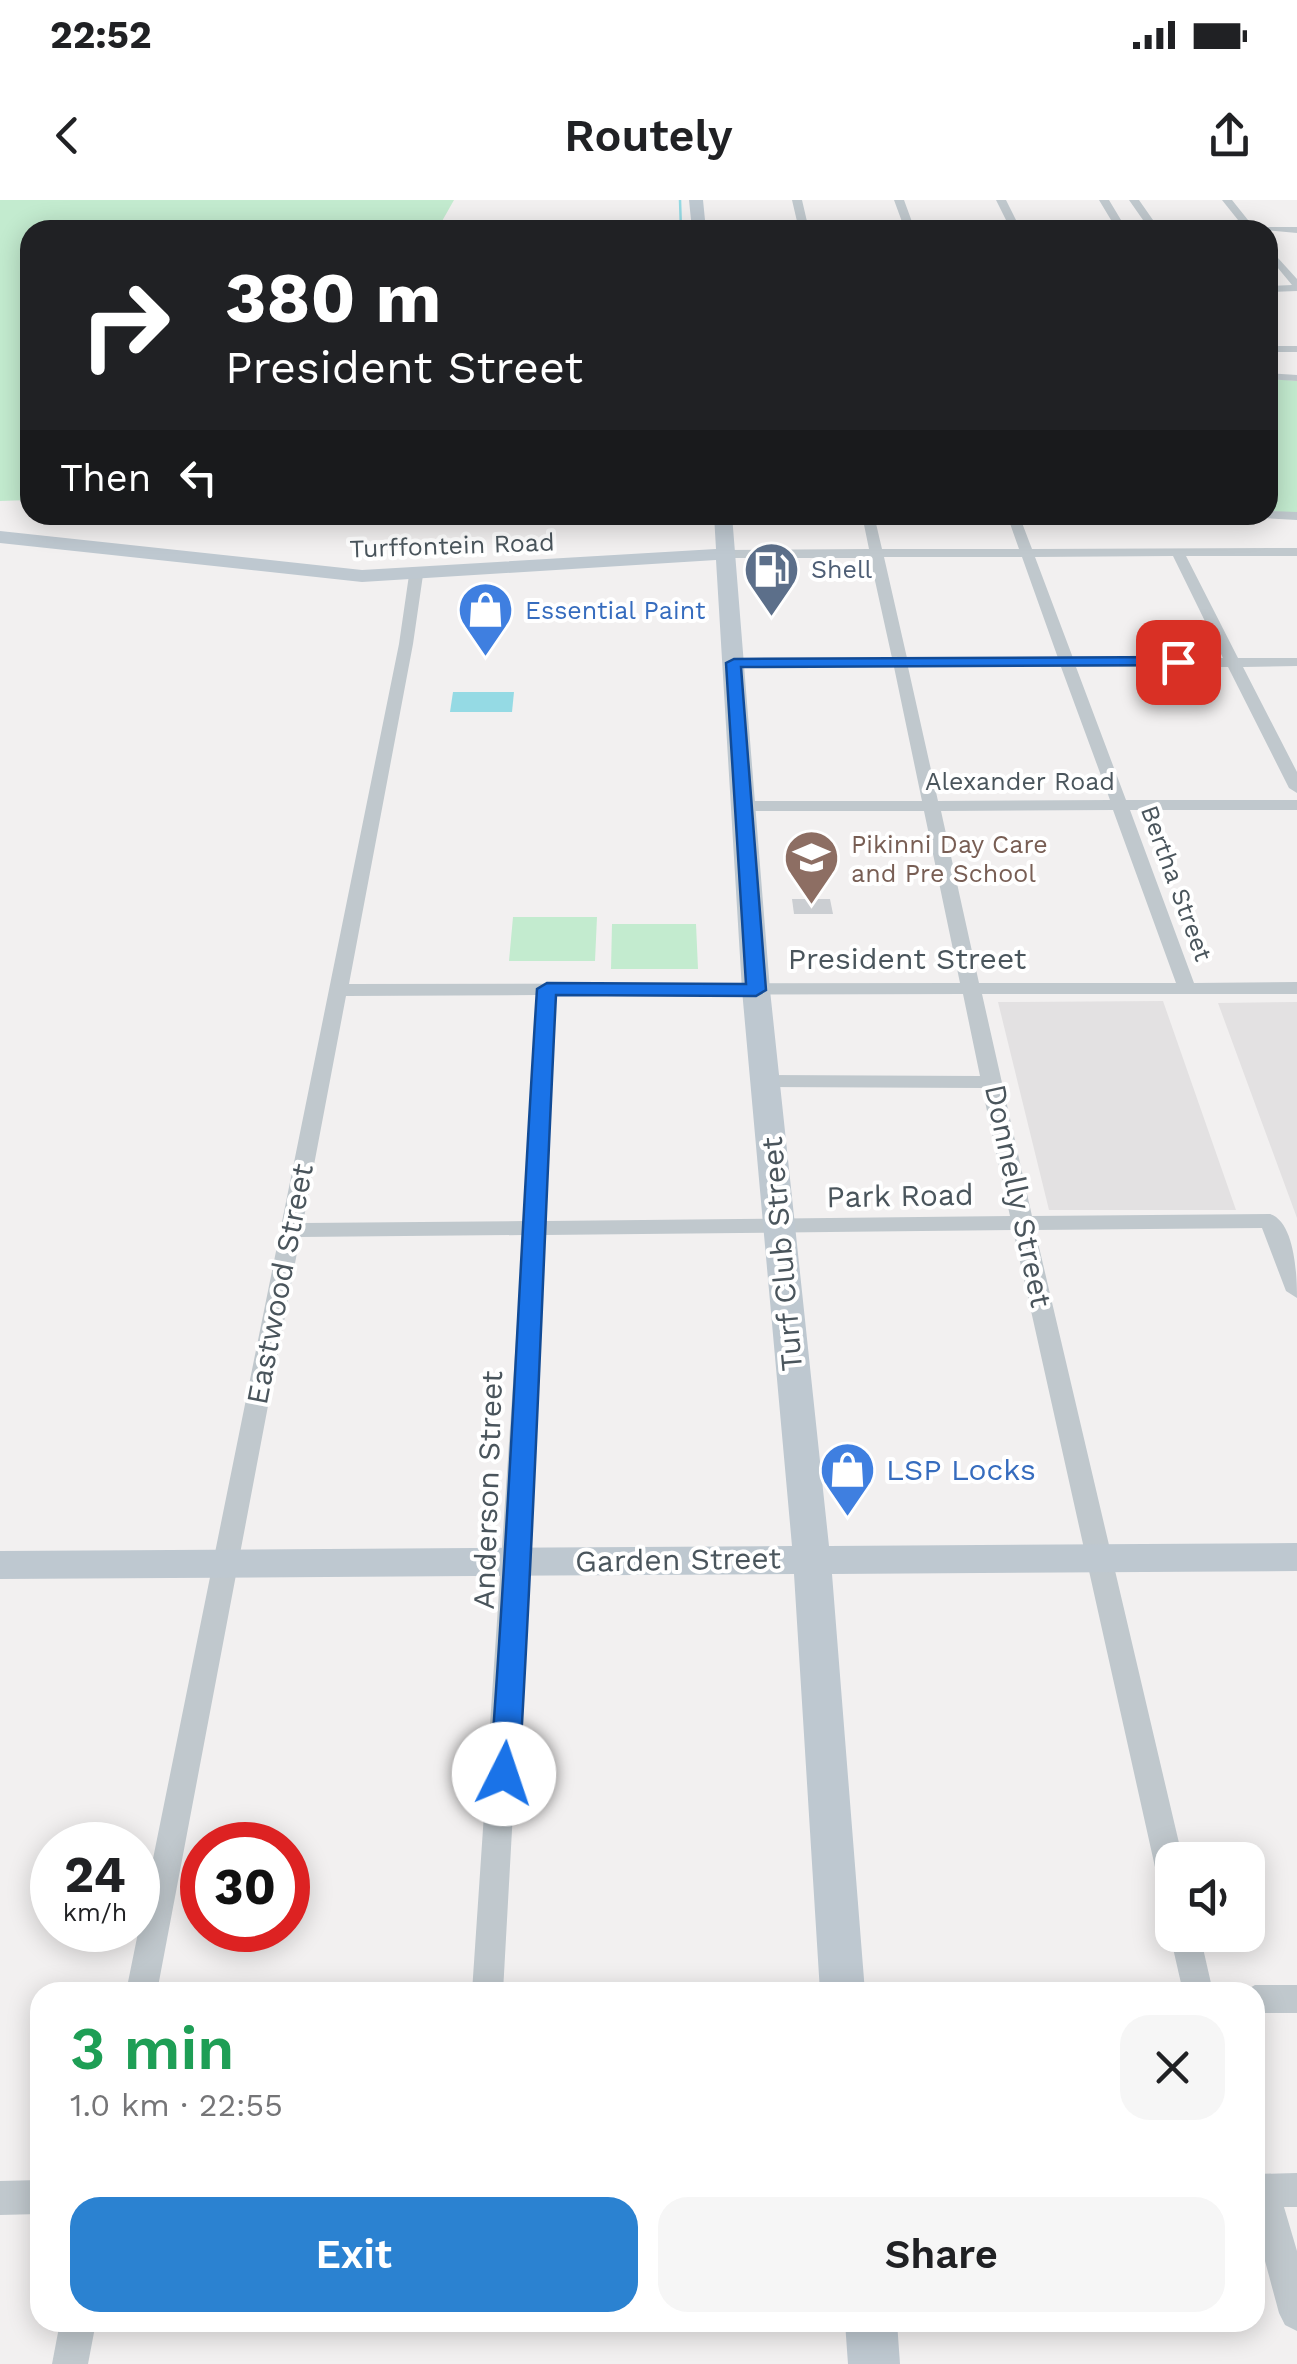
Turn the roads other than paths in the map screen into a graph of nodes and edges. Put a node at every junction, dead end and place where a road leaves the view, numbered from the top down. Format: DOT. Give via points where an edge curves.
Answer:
graph roads {
  1 [pos="1228,200"];
  2 [pos="1243,220"];
  3 [pos="1278,263"];
  4 [pos="1297,287"];
  5 [pos="724,525"];
  6 [pos="870,525"];
  7 [pos="1017,525"];
  8 [pos="0,538"];
  9 [pos="1027,552"];
  10 [pos="1178,552"];
  11 [pos="1297,552"];
  12 [pos="876,553"];
  13 [pos="728,554"];
  14 [pos="416,575"];
  15 [pos="1066,662"];
  16 [pos="1233,662"];
  17 [pos="1297,662"];
  18 [pos="734,663"];
  19 [pos="901,663"];
  20 [pos="1297,788"];
  21 [pos="1118,805"];
  22 [pos="1297,805"];
  23 [pos="743,806"];
  24 [pos="933,806"];
  25 [pos="1186,988"];
  26 [pos="1297,988"];
  27 [pos="547,989"];
  28 [pos="338,990"];
  29 [pos="756,990"];
  30 [pos="974,990"];
  31 [pos="766,1081"];
  32 [pos="993,1082"];
  33 [pos="1023,1224"];
  34 [pos="778,1227"];
  35 [pos="536,1228"];
  36 [pos="291,1230"];
  37 [pos="1297,1291"];
  38 [pos="1297,1556"];
  39 [pos="1101,1557"];
  40 [pos="812,1558"];
  41 [pos="519,1563"];
  42 [pos="0,1565"];
  43 [pos="225,1565"];
  44 [pos="1164,1842"];
  45 [pos="1190,1952"];
  46 [pos="143,1982"];
  47 [pos="488,1982"];
  48 [pos="842,1982"];
  49 [pos="1196,1982"];
  50 [pos="1265,1999"];
  51 [pos="1297,1999"];
  52 [pos="1272,2191"];
  53 [pos="30,2197"];
  54 [pos="0,2198"];
  55 [pos="1297,2313"];
  56 [pos="76,2332"];
  57 [pos="872,2332"];
  58 [pos="70,2364"];
  59 [pos="874,2364"];
  1 -- 2 [label="street"];
  3 -- 4 [label="street"];
  5 -- 13 [label="main road, Turf Club Street"];
  6 -- 12 [label="street, Donnelly Street"];
  7 -- 9 [label="street, Bertha Street"];
  8 -- 14 [label="main road, Turffontein Road" via="324,574"];
  9 -- 10 [label="street"];
  9 -- 12 [label="street"];
  9 -- 15 [label="street, Bertha Street"];
  10 -- 11 [label="street"];
  10 -- 16 [label="street"];
  12 -- 13 [label="street"];
  12 -- 19 [label="street, Donnelly Street"];
  13 -- 14 [label="main road, Turffontein Road"];
  13 -- 18 [label="main road, Turf Club Street"];
  14 -- 28 [label="street, Eastwood Street"];
  15 -- 16 [label="street"];
  15 -- 19 [label="street"];
  15 -- 21 [label="street, Bertha Street"];
  16 -- 17 [label="street"];
  16 -- 20 [label="street"];
  18 -- 19 [label="street"];
  18 -- 23 [label="main road, Turf Club Street"];
  19 -- 24 [label="street, Donnelly Street"];
  21 -- 22 [label="street, Alexander Road"];
  21 -- 24 [label="street, Alexander Road"];
  21 -- 25 [label="street, Bertha Street"];
  23 -- 24 [label="street, Alexander Road"];
  23 -- 29 [label="main road, Turf Club Street"];
  24 -- 30 [label="street, Donnelly Street"];
  25 -- 26 [label="street, President Street"];
  25 -- 30 [label="street, President Street"];
  27 -- 28 [label="street, President Street"];
  27 -- 29 [label="street, President Street"];
  27 -- 35 [label="street, Anderson Street"];
  28 -- 36 [label="street, Eastwood Street"];
  29 -- 30 [label="street, President Street"];
  29 -- 31 [label="main road, Turf Club Street"];
  30 -- 32 [label="street, Donnelly Street"];
  31 -- 32 [label="street"];
  31 -- 34 [label="main road, Turf Club Street"];
  32 -- 33 [label="street, Donnelly Street"];
  33 -- 34 [label="street, Park Road"];
  33 -- 37 [label="street, Park Road" via="1270,1221"];
  33 -- 39 [label="street, Donnelly Street"];
  34 -- 35 [label="street, Park Road"];
  34 -- 40 [label="main road, Turf Club Street"];
  35 -- 36 [label="street, Park Road"];
  35 -- 41 [label="street, Anderson Street"];
  36 -- 43 [label="street, Eastwood Street"];
  38 -- 39 [label="main road, Garden Street"];
  39 -- 40 [label="main road, Garden Street"];
  39 -- 44 [label="street, Donnelly Street"];
  40 -- 41 [label="main road, Garden Street"];
  40 -- 48 [label="main road, Turf Club Street"];
  41 -- 43 [label="main road, Garden Street"];
  41 -- 47 [label="street, Anderson Street"];
  42 -- 43 [label="main road, Garden Street"];
  43 -- 46 [label="street, Eastwood Street"];
  45 -- 49 [label="street"];
  50 -- 51 [label="street"];
  52 -- 55 [label="street"];
  53 -- 54 [label="street"];
  56 -- 58 [label="street"];
  57 -- 59 [label="main road"];
}
